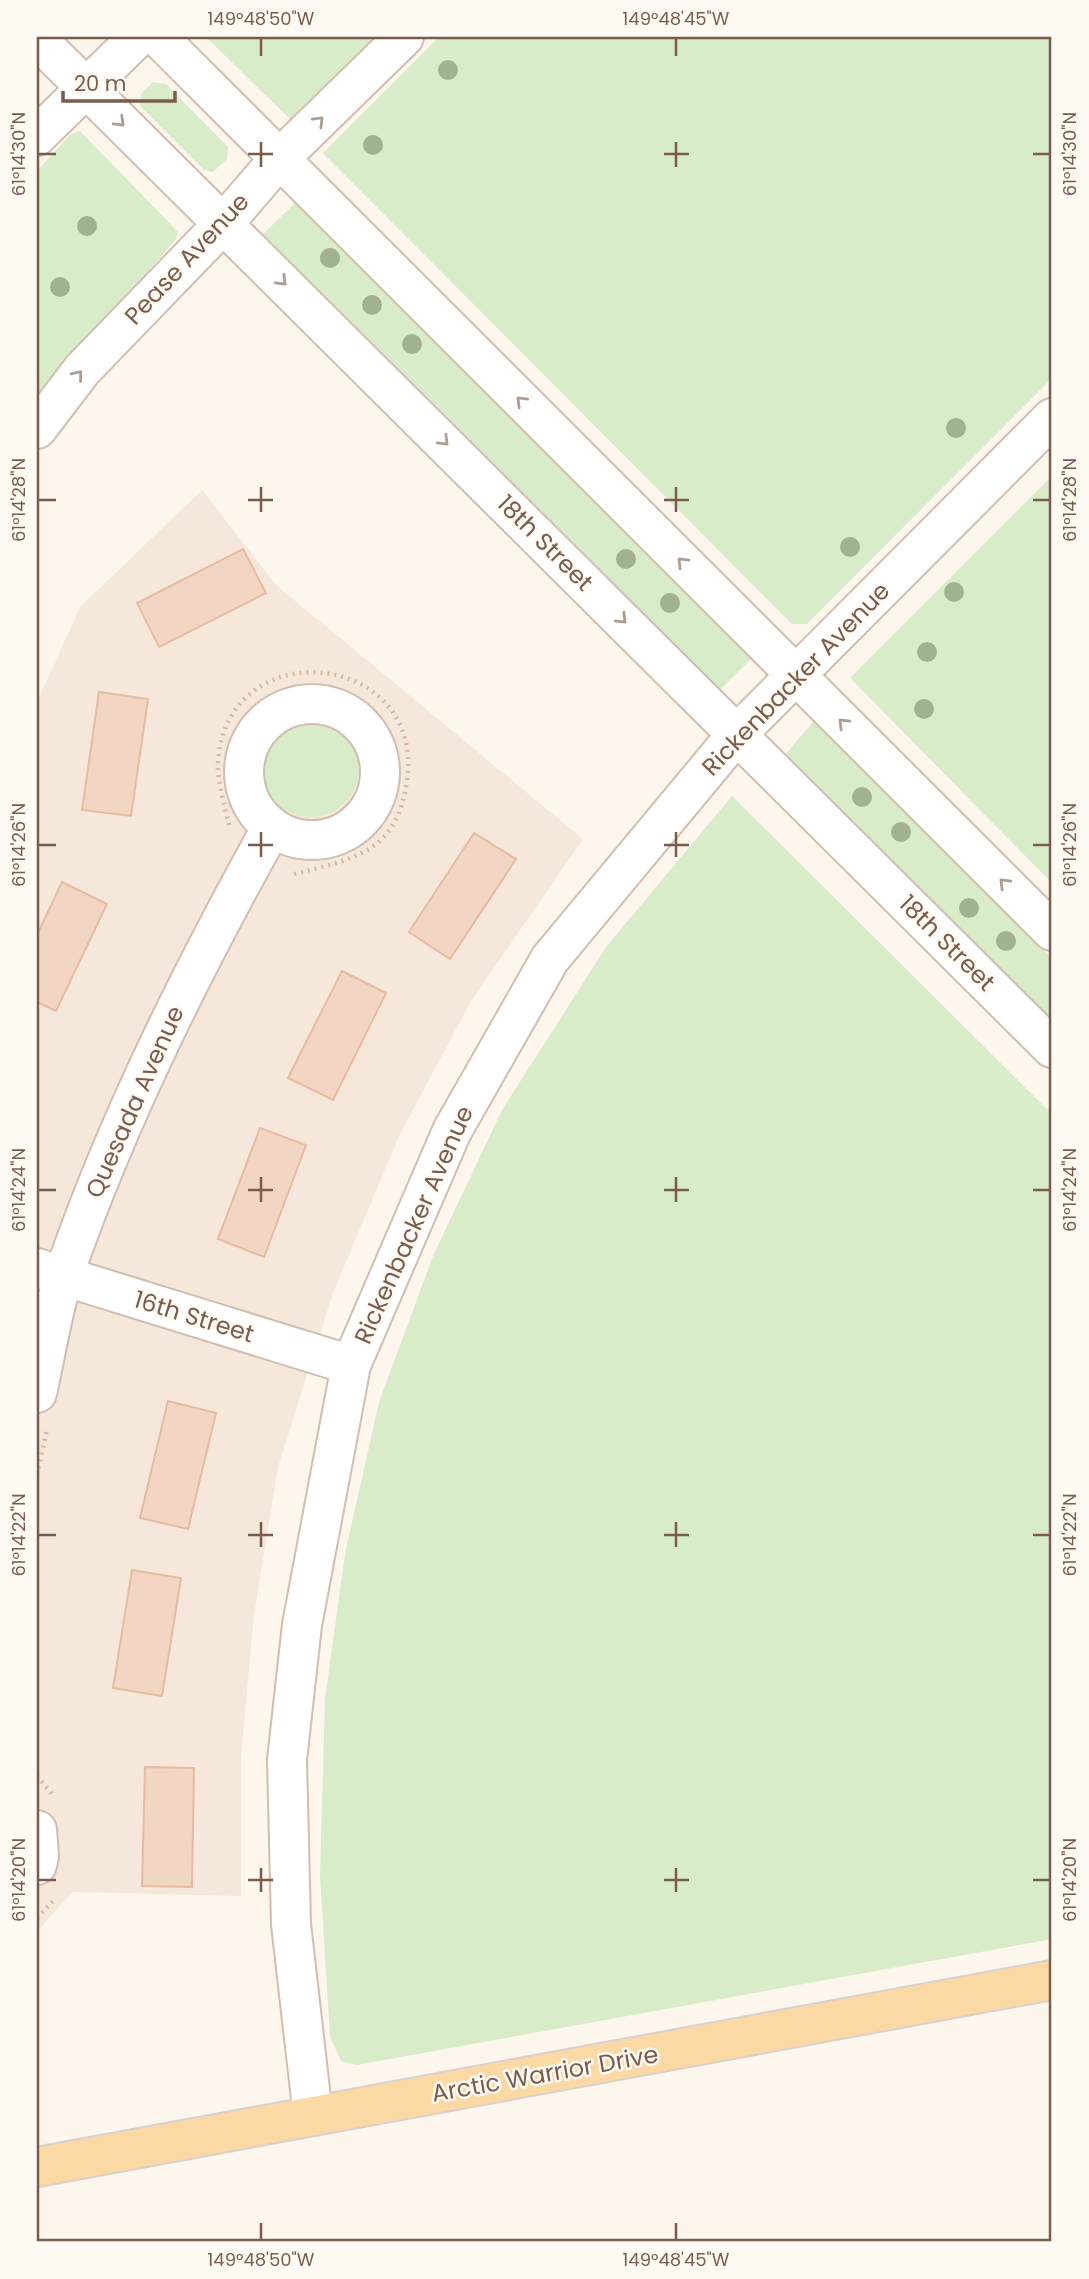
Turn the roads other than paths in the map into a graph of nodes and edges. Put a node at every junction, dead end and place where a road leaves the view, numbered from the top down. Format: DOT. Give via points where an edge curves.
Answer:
graph roads {
  1 [pos="138,37"];
  2 [pos="158,37"];
  3 [pos="404,37"];
  4 [pos="37,39"];
  5 [pos="86,89"];
  6 [pos="37,136"];
  7 [pos="279,159"];
  8 [pos="224,223"];
  9 [pos="1052,418"];
  10 [pos="37,429"];
  11 [pos="796,676"];
  12 [pos="737,734"];
  13 [pos="272,827"];
  14 [pos="1052,931"];
  15 [pos="1052,1048"];
  16 [pos="50,1272"];
  17 [pos="351,1365"];
  18 [pos="42,1409"];
  19 [pos="37,1830"];
  20 [pos="37,1865"];
  21 [pos="1052,1980"];
  22 [pos="313,2116"];
  23 [pos="37,2167"];
  1 -- 5 [label="street"];
  2 -- 7 [label="street"];
  7 -- 3 [label="street, Pease Avenue, one-way"];
  4 -- 5 [label="street, 18th Street"];
  5 -- 6 [label="street"];
  5 -- 8 [label="street, 18th Street, one-way"];
  7 -- 8 [label="street, Pease Avenue"];
  11 -- 7 [label="street, one-way"];
  10 -- 8 [label="street, Pease Avenue, one-way" via="82,370"];
  8 -- 12 [label="street, 18th Street, one-way"];
  9 -- 11 [label="street, Rickenbacker Avenue"];
  11 -- 12 [label="street, Rickenbacker Avenue"];
  14 -- 11 [label="street, one-way"];
  12 -- 15 [label="street, 18th Street"];
  12 -- 17 [label="street, Rickenbacker Avenue" via="550,959 452,1131"];
  13 -- 16 [label="street, Quesada Avenue" via="152,1056"];
  16 -- 17 [label="street, 16th Street"];
  16 -- 18 [label="street, Quesada Avenue"];
  17 -- 22 [label="street, Rickenbacker Avenue" via="302,1625 287,1760 291,1924"];
  19 -- 20 [label="street"];
  21 -- 22 [label="main road, Arctic Warrior Drive"];
  22 -- 23 [label="main road, Arctic Warrior Drive"];
}
